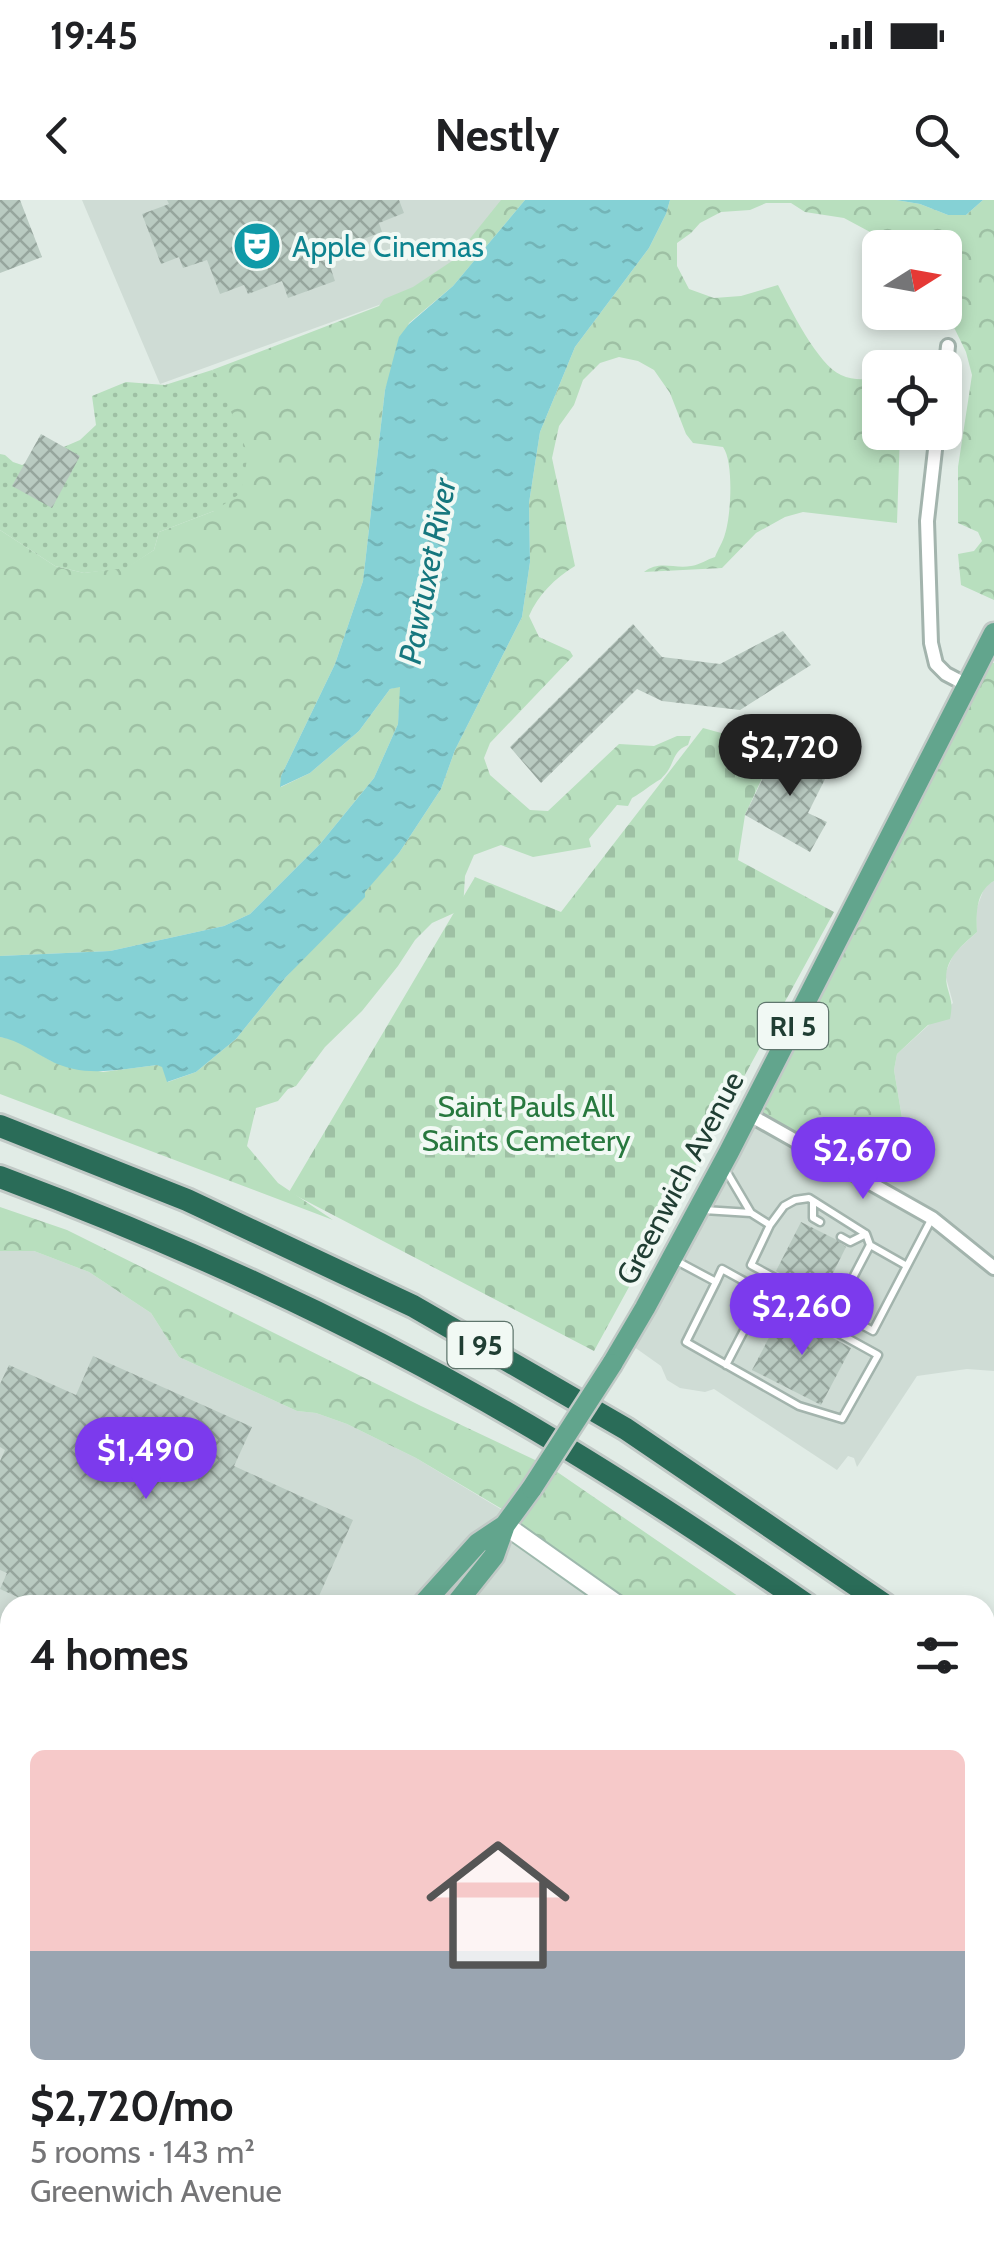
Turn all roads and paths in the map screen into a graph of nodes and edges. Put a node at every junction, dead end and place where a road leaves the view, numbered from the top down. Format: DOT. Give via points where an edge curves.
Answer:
graph roads {
  1 [pos="948,346"];
  2 [pos="948,350"];
  3 [pos="934,450"];
  4 [pos="994,633"];
  5 [pos="967,685"];
  6 [pos="748,1114"];
  7 [pos="0,1126"];
  8 [pos="722,1164"];
  9 [pos="0,1177"];
  10 [pos="814,1201"];
  11 [pos="698,1210"];
  12 [pos="750,1214"];
  13 [pos="932,1218"];
  14 [pos="820,1222"];
  15 [pos="770,1225"];
  16 [pos="866,1234"];
  17 [pos="842,1236"];
  18 [pos="870,1245"];
  19 [pos="672,1259"];
  20 [pos="906,1266"];
  21 [pos="994,1268"];
  22 [pos="716,1282"];
  23 [pos="764,1292"];
  24 [pos="835,1311"];
  25 [pos="726,1365"];
  26 [pos="505,1526"];
  27 [pos="431,1595"];
  28 [pos="463,1595"];
  29 [pos="604,1595"];
  30 [pos="792,1595"];
  31 [pos="870,1595"];
  1 -- 2 [label="street"];
  3 -- 5 [label="street" via="927,521 931,643 936,664"];
  4 -- 5 [label="main road, RI 5"];
  5 -- 6 [label="main road, Greenwich Avenue / RI 5"];
  6 -- 8 [label="main road, Greenwich Avenue / RI 5"];
  6 -- 13 [label="street"];
  7 -- 31 [label="highway, I 95" via="187,1200 413,1306 626,1429"];
  8 -- 11 [label="main road, Greenwich Avenue / RI 5"];
  8 -- 12 [label="lane"];
  9 -- 30 [label="highway, I 95" via="208,1262 400,1354 602,1470"];
  10 -- 14 [label="lane" via="812,1218"];
  10 -- 15 [label="lane" via="795,1200"];
  10 -- 16 [label="lane"];
  11 -- 12 [label="lane"];
  11 -- 19 [label="main road, Greenwich Avenue / RI 5"];
  12 -- 15 [label="lane"];
  13 -- 20 [label="lane"];
  13 -- 21 [label="street"];
  15 -- 24 [label="lane" via="750,1265"];
  16 -- 17 [label="lane" via="850,1242"];
  16 -- 18 [label="lane"];
  18 -- 20 [label="lane"];
  18 -- 24 [label="lane"];
  19 -- 22 [label="lane"];
  19 -- 26 [label="main road, Greenwich Avenue / RI 5, bridge"];
  20 -- 24 [label="lane" via="873,1331"];
  22 -- 23 [label="lane" via="722,1269"];
  22 -- 25 [label="lane" via="686,1342"];
  23 -- 25 [label="lane"];
  23 -- 25 [label="lane" via="878,1355 842,1420 799,1406"];
  26 -- 27 [label="main road, Greenwich Avenue / RI 5" via="478,1544"];
  26 -- 28 [label="main road, Greenwich Avenue / RI 5" via="494,1556"];
  26 -- 29 [label="street"];
}
